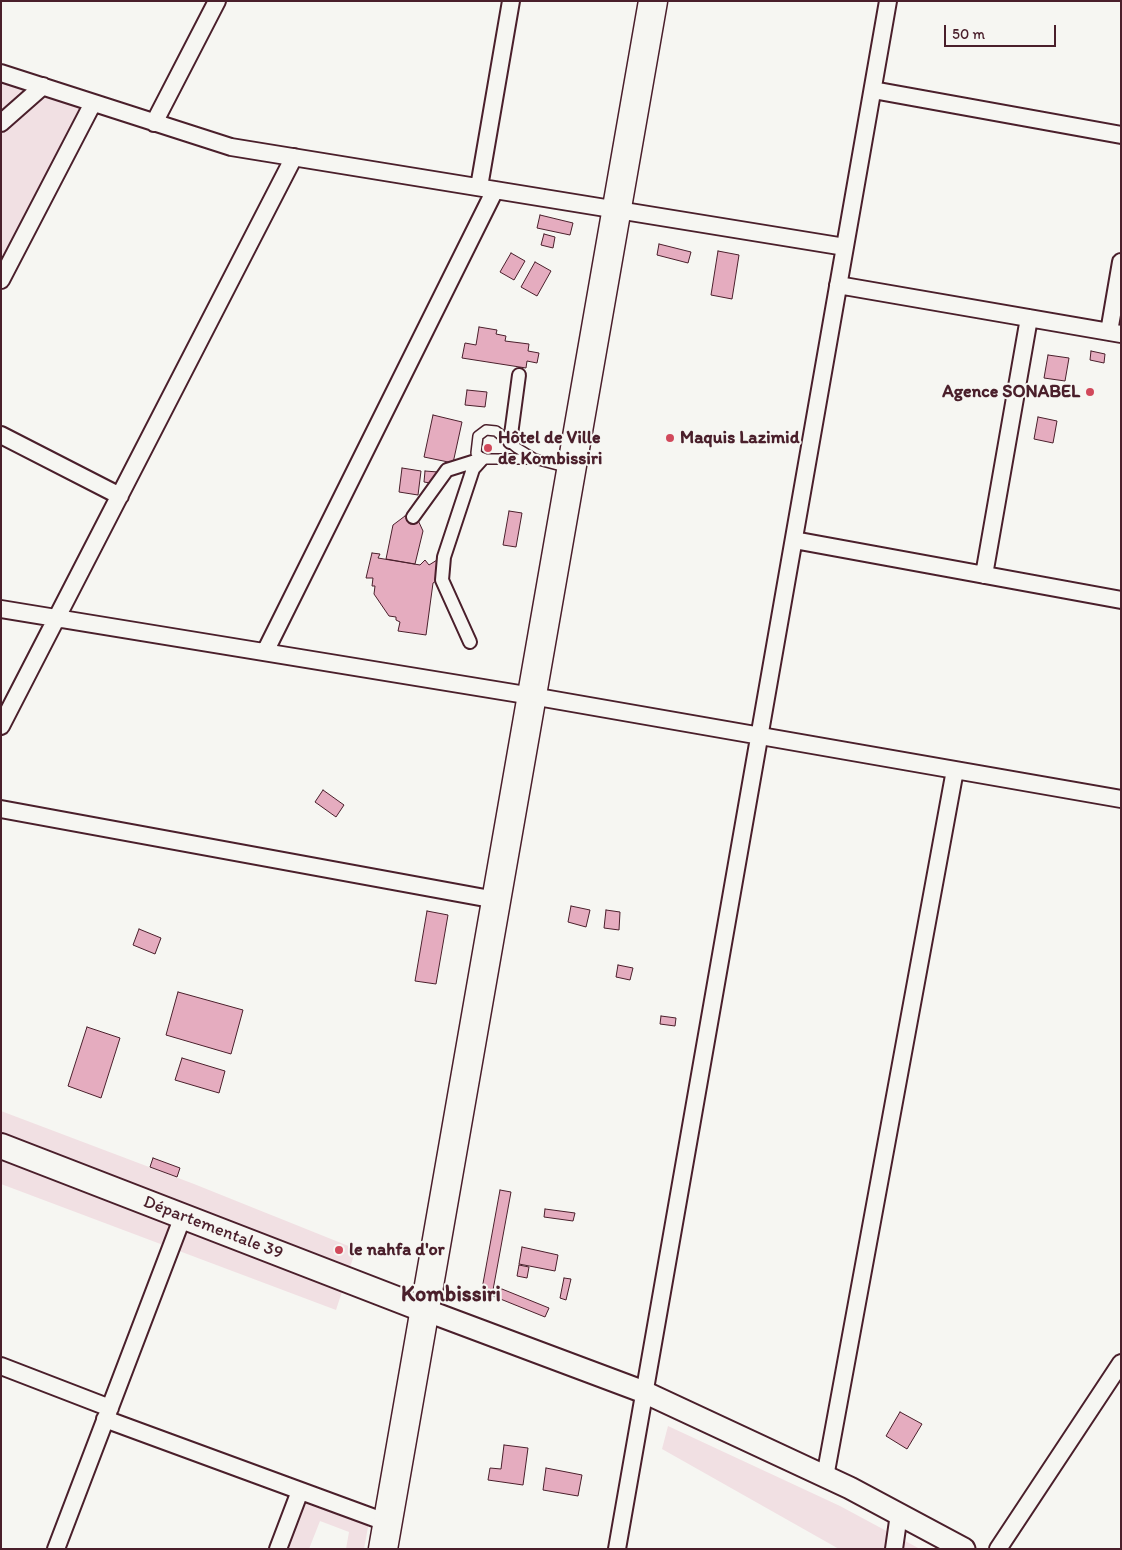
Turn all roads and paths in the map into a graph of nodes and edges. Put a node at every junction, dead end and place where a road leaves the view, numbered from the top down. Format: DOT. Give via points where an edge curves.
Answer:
graph roads {
  1 [pos="217,1"];
  2 [pos="511,1"];
  3 [pos="653,1"];
  4 [pos="888,1"];
  5 [pos="1,73"];
  6 [pos="43,86"];
  7 [pos="873,90"];
  8 [pos="93,103"];
  9 [pos="1,123"];
  10 [pos="154,123"];
  11 [pos="1121,135"];
  12 [pos="294,158"];
  13 [pos="487,189"];
  14 [pos="616,210"];
  15 [pos="845,247"];
  16 [pos="1121,262"];
  17 [pos="1,280"];
  18 [pos="838,285"];
  19 [pos="1029,318"];
  20 [pos="1115,333"];
  21 [pos="519,375"];
  22 [pos="1,435"];
  23 [pos="510,442"];
  24 [pos="482,459"];
  25 [pos="535,459"];
  26 [pos="571,468"];
  27 [pos="120,496"];
  28 [pos="413,517"];
  29 [pos="794,540"];
  30 [pos="984,575"];
  31 [pos="1121,600"];
  32 [pos="1,608"];
  33 [pos="57,618"];
  34 [pos="470,642"];
  35 [pos="265,652"];
  36 [pos="532,696"];
  37 [pos="1,726"];
  38 [pos="759,736"];
  39 [pos="955,770"];
  40 [pos="1121,799"];
  41 [pos="1,809"];
  42 [pos="496,900"];
  43 [pos="1,1146"];
  44 [pos="183,1216"];
  45 [pos="425,1310"];
  46 [pos="1121,1363"];
  47 [pos="1,1366"];
  48 [pos="1113,1388"];
  49 [pos="644,1392"];
  50 [pos="108,1413"];
  51 [pos="825,1477"];
  52 [pos="300,1491"];
  53 [pos="900,1514"];
  54 [pos="386,1536"];
  55 [pos="56,1549"];
  56 [pos="278,1549"];
  57 [pos="617,1549"];
  58 [pos="894,1549"];
  59 [pos="964,1549"];
  60 [pos="998,1549"];
  1 -- 10 [label="street"];
  2 -- 13 [label="street"];
  3 -- 14 [label="highway"];
  4 -- 7 [label="street"];
  5 -- 6 [label="street"];
  6 -- 8 [label="street"];
  6 -- 9 [label="street"];
  7 -- 11 [label="street"];
  7 -- 15 [label="street"];
  8 -- 10 [label="street"];
  8 -- 17 [label="street"];
  10 -- 12 [label="street" via="231,147"];
  12 -- 13 [label="street"];
  12 -- 27 [label="street"];
  13 -- 14 [label="street"];
  13 -- 35 [label="street"];
  14 -- 15 [label="street"];
  14 -- 26 [label="highway"];
  15 -- 18 [label="street"];
  16 -- 20 [label="street"];
  18 -- 19 [label="street"];
  18 -- 29 [label="street"];
  19 -- 20 [label="street"];
  19 -- 30 [label="street"];
  21 -- 23 [label="street"];
  22 -- 27 [label="street"];
  23 -- 24 [label="lane" via="496,431 486,430 478,436 476,447 476,453"];
  23 -- 25 [label="lane"];
  24 -- 25 [label="lane"];
  24 -- 28 [label="street" via="447,470"];
  24 -- 34 [label="street" via="473,469 444,558 442,574"];
  25 -- 26 [label="lane"];
  26 -- 36 [label="highway"];
  27 -- 33 [label="street"];
  29 -- 30 [label="street"];
  29 -- 38 [label="street"];
  30 -- 31 [label="street"];
  32 -- 33 [label="street"];
  33 -- 35 [label="street"];
  33 -- 37 [label="street"];
  35 -- 36 [label="street"];
  36 -- 38 [label="street"];
  36 -- 42 [label="highway"];
  38 -- 39 [label="street"];
  38 -- 49 [label="street"];
  39 -- 40 [label="street"];
  39 -- 51 [label="street"];
  41 -- 42 [label="street"];
  42 -- 45 [label="highway"];
  43 -- 44 [label="main road, Départementale 39"];
  44 -- 45 [label="main road, Départementale 39"];
  44 -- 50 [label="street"];
  45 -- 49 [label="street"];
  45 -- 54 [label="highway"];
  46 -- 48 [label="street"];
  47 -- 50 [label="street"];
  48 -- 60 [label="street"];
  49 -- 51 [label="street"];
  49 -- 57 [label="street"];
  50 -- 52 [label="street"];
  50 -- 55 [label="street"];
  51 -- 53 [label="street"];
  52 -- 54 [label="street"];
  52 -- 56 [label="street"];
  53 -- 58 [label="street"];
  53 -- 59 [label="street"];
}
